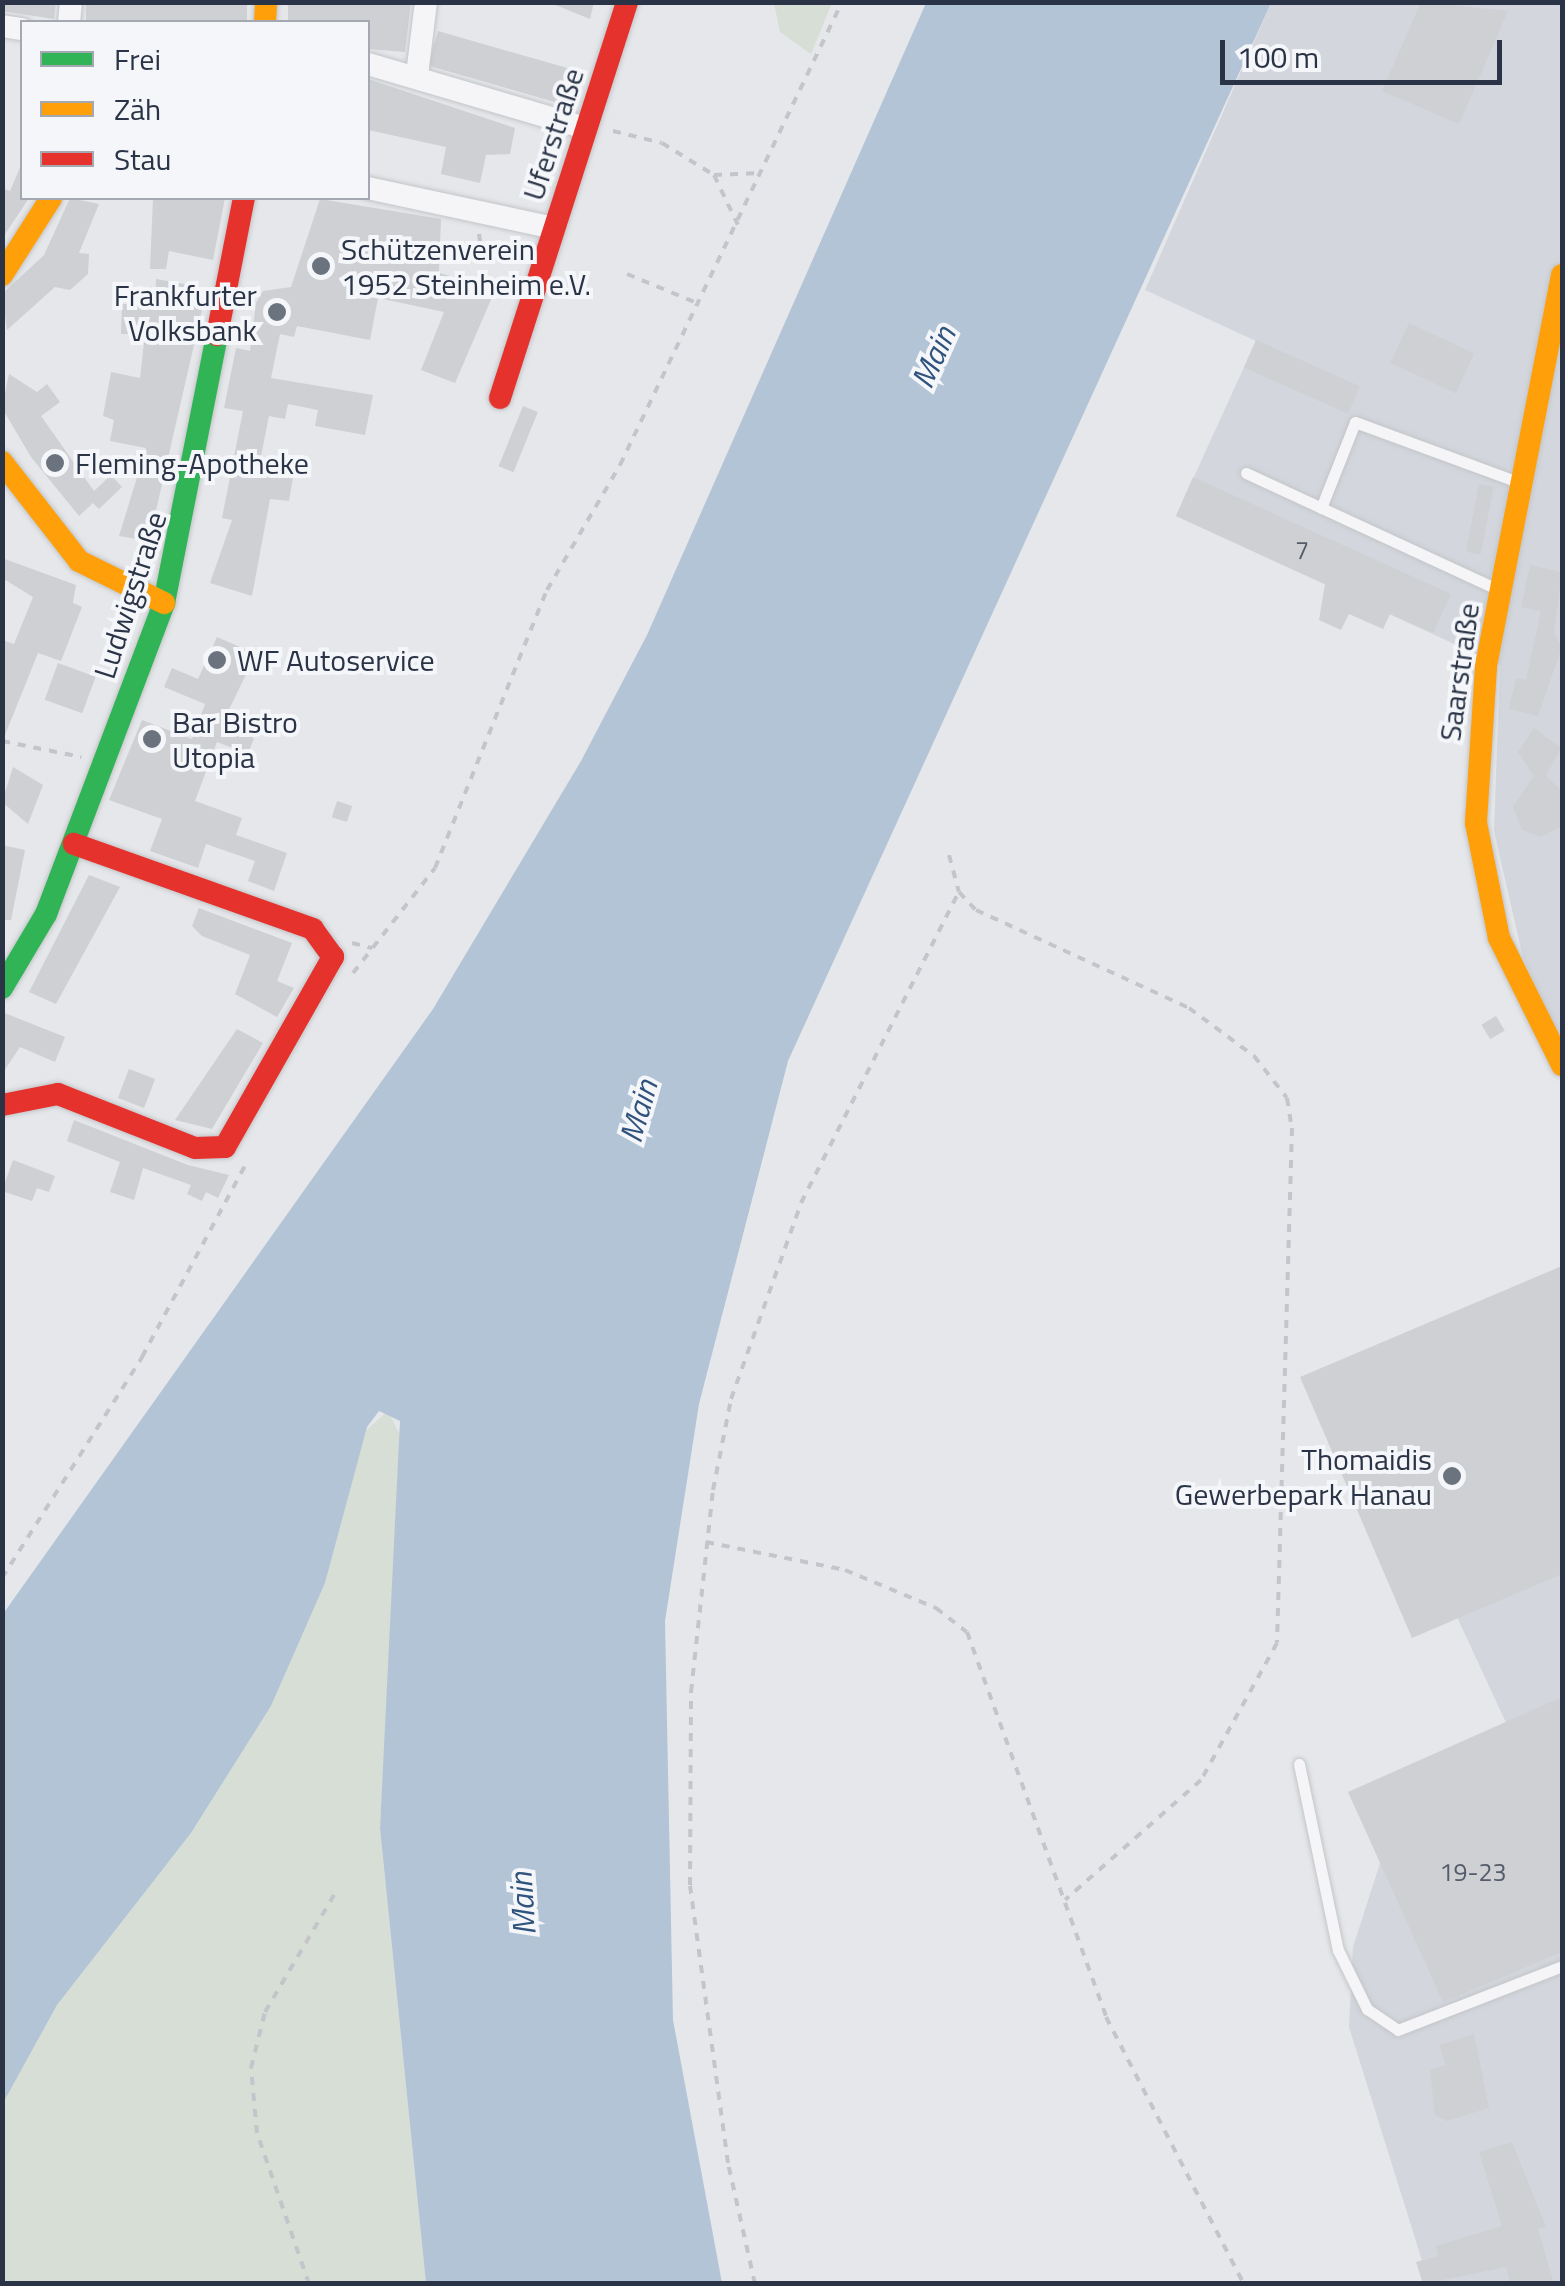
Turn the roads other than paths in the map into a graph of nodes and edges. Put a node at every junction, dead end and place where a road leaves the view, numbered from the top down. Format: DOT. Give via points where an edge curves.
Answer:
graph roads {
  1 [pos="426,2"];
  2 [pos="627,2"];
  3 [pos="370,64"];
  4 [pos="416,74"];
  5 [pos="597,130"];
  6 [pos="370,188"];
  7 [pos="50,200"];
  8 [pos="244,200"];
  9 [pos="554,228"];
  10 [pos="2,275"];
  11 [pos="1562,275"];
  12 [pos="500,398"];
  13 [pos="2,462"];
  14 [pos="1246,473"];
  15 [pos="1522,484"];
  16 [pos="1321,508"];
  17 [pos="1500,590"];
  18 [pos="164,604"];
  19 [pos="74,844"];
  20 [pos="2,988"];
  21 [pos="1562,1065"];
  22 [pos="2,1104"];
  23 [pos="1299,1764"];
  24 [pos="1562,1966"];
  1 -- 4 [label="street"];
  2 -- 5 [label="street, Uferstraße"];
  3 -- 4 [label="street"];
  4 -- 5 [label="street"];
  5 -- 9 [label="street, Uferstraße"];
  6 -- 9 [label="street"];
  7 -- 10 [label="street"];
  8 -- 18 [label="street, Ludwigstraße"];
  9 -- 12 [label="street, Uferstraße"];
  11 -- 15 [label="street, Saarstraße"];
  13 -- 18 [label="street" via="80,560"];
  14 -- 16 [label="lane"];
  15 -- 16 [label="lane" via="1355,422"];
  15 -- 17 [label="street, Saarstraße"];
  16 -- 17 [label="lane"];
  17 -- 21 [label="street, Saarstraße" via="1477,738 1480,859 1515,978"];
  18 -- 19 [label="street, Ludwigstraße"];
  19 -- 20 [label="street, Ludwigstraße"];
  19 -- 22 [label="street" via="326,936 329,970 225,1146 196,1148 58,1094"];
  23 -- 24 [label="lane" via="1338,1950 1367,2009 1398,2030"];
}
